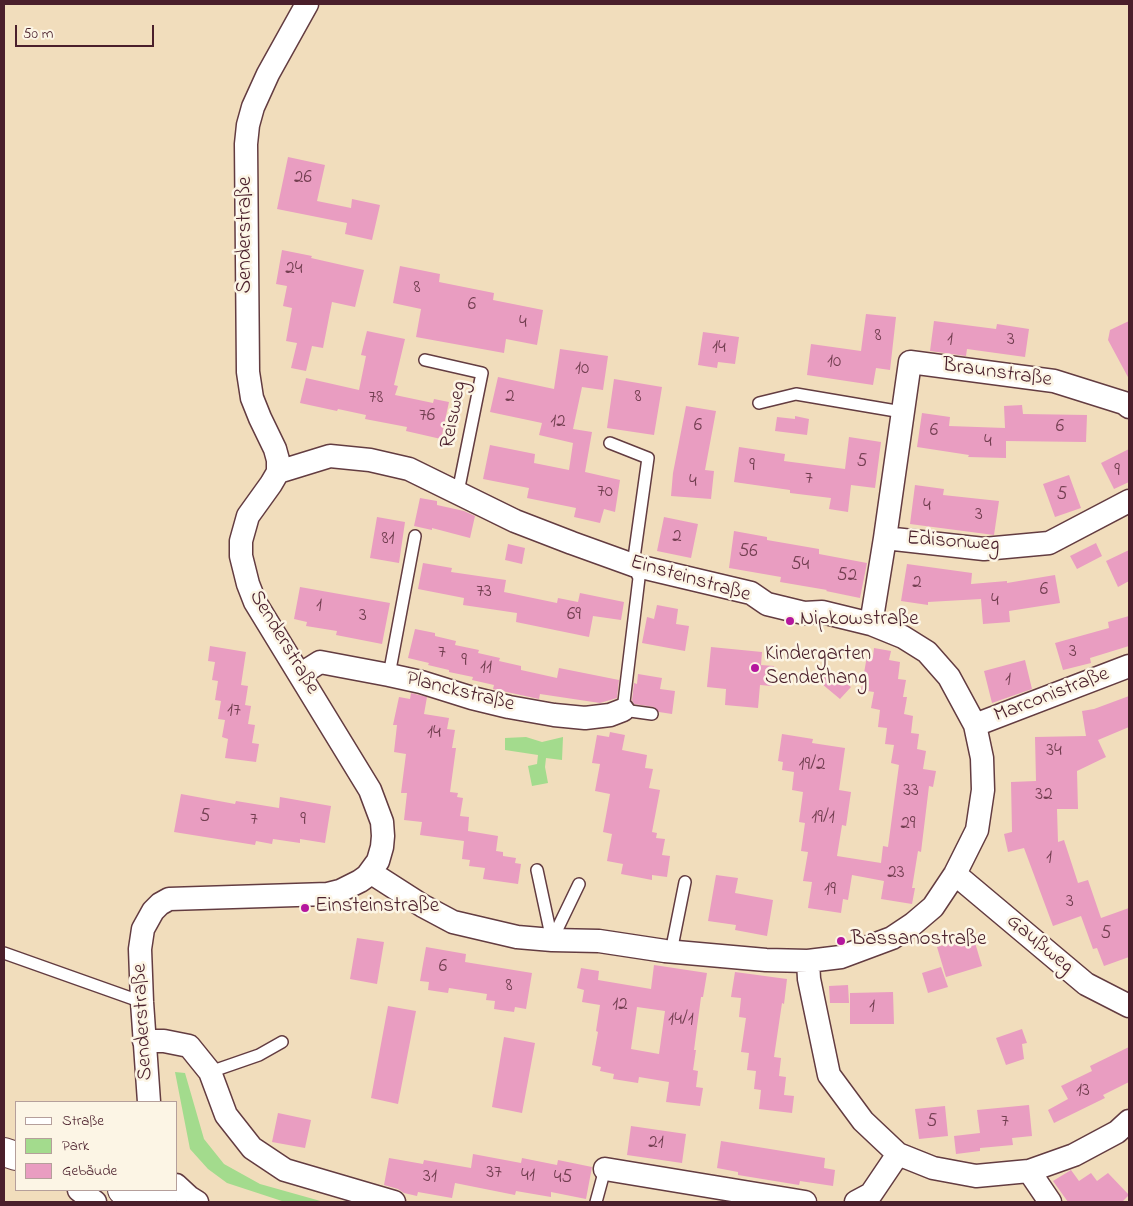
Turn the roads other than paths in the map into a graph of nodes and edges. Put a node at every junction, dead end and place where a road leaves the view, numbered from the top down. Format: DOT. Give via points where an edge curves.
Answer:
graph roads {
  1 [pos="307,4"];
  2 [pos="425,360"];
  3 [pos="1127,402"];
  4 [pos="759,403"];
  5 [pos="902,412"];
  6 [pos="610,444"];
  7 [pos="278,472"];
  8 [pos="458,492"];
  9 [pos="1129,500"];
  10 [pos="415,536"];
  11 [pos="885,538"];
  12 [pos="633,565"];
  13 [pos="871,624"];
  14 [pos="1129,666"];
  15 [pos="301,674"];
  16 [pos="389,675"];
  17 [pos="623,710"];
  18 [pos="652,714"];
  19 [pos="975,725"];
  20 [pos="536,870"];
  21 [pos="370,872"];
  22 [pos="955,874"];
  23 [pos="685,882"];
  24 [pos="579,884"];
  25 [pos="552,940"];
  26 [pos="672,952"];
  27 [pos="4,953"];
  28 [pos="808,961"];
  29 [pos="142,1002"];
  30 [pos="1129,1006"];
  31 [pos="144,1041"];
  32 [pos="282,1042"];
  33 [pos="210,1072"];
  34 [pos="149,1101"];
  35 [pos="1129,1121"];
  36 [pos="898,1154"];
  37 [pos="605,1169"];
  38 [pos="1029,1171"];
  39 [pos="178,1187"];
  40 [pos="79,1191"];
  41 [pos="95,1202"];
  42 [pos="197,1202"];
  43 [pos="394,1202"];
  44 [pos="596,1202"];
  45 [pos="805,1202"];
  46 [pos="856,1202"];
  47 [pos="1050,1202"];
  1 -- 7 [label="street, Senderstraße" via="253,107 246,144 249,379 252,398 275,449"];
  2 -- 8 [label="lane, Reisweg" via="482,373"];
  3 -- 5 [label="street, Braunstraße" via="1054,381 910,362"];
  4 -- 5 [label="lane" via="796,394"];
  5 -- 11 [label="street"];
  6 -- 12 [label="lane" via="648,458"];
  7 -- 8 [label="street, Einsteinstraße" via="330,456 370,460 409,469"];
  7 -- 15 [label="street, Senderstraße" via="248,516 241,541 241,556 255,602"];
  8 -- 12 [label="street, Einsteinstraße" via="515,521"];
  9 -- 11 [label="street, Edisonweg" via="1049,543 984,549"];
  10 -- 16 [label="lane"];
  11 -- 13 [label="street"];
  12 -- 13 [label="street, Einsteinstraße" via="751,594 767,604 804,614 822,612"];
  12 -- 17 [label="lane" via="639,578"];
  13 -- 19 [label="street, Einsteinstraße" via="903,637 927,652 949,677"];
  14 -- 19 [label="street, Marconistraße"];
  15 -- 16 [label="street, Planckstraße" via="320,662"];
  15 -- 21 [label="street, Senderstraße" via="361,773 377,806 383,842 378,861"];
  16 -- 17 [label="street, Planckstraße" via="509,707 554,714 585,718 610,716"];
  17 -- 18 [label="lane"];
  19 -- 22 [label="street, Einsteinstraße" via="984,790 976,830"];
  20 -- 25 [label="lane"];
  21 -- 25 [label="street, Einsteinstraße" via="453,922 517,937"];
  21 -- 29 [label="street, Senderstraße" via="360,881 328,894 186,897 160,904 143,929 140,949"];
  22 -- 28 [label="street, Einsteinstraße" via="933,907 892,938 841,957"];
  22 -- 30 [label="street, Gaußweg" via="1086,984"];
  23 -- 26 [label="lane"];
  24 -- 25 [label="lane"];
  25 -- 26 [label="street, Einsteinstraße" via="599,941"];
  26 -- 28 [label="street, Einsteinstraße"];
  27 -- 29 [label="lane"];
  28 -- 36 [label="street" via="829,1075 863,1121"];
  29 -- 31 [label="street, Senderstraße"];
  31 -- 33 [label="street" via="189,1046"];
  31 -- 34 [label="street, Senderstraße"];
  32 -- 33 [label="lane" via="259,1055"];
  33 -- 43 [label="street" via="226,1115 252,1148 285,1170"];
  35 -- 38 [label="street" via="1117,1132 1074,1155"];
  36 -- 38 [label="street" via="933,1168 976,1176"];
  36 -- 46 [label="street" via="871,1194"];
  37 -- 44 [label="lane"];
  37 -- 45 [label="street"];
  38 -- 47 [label="street"];
  39 -- 42 [label="street"];
  40 -- 41 [label="street"];
}
